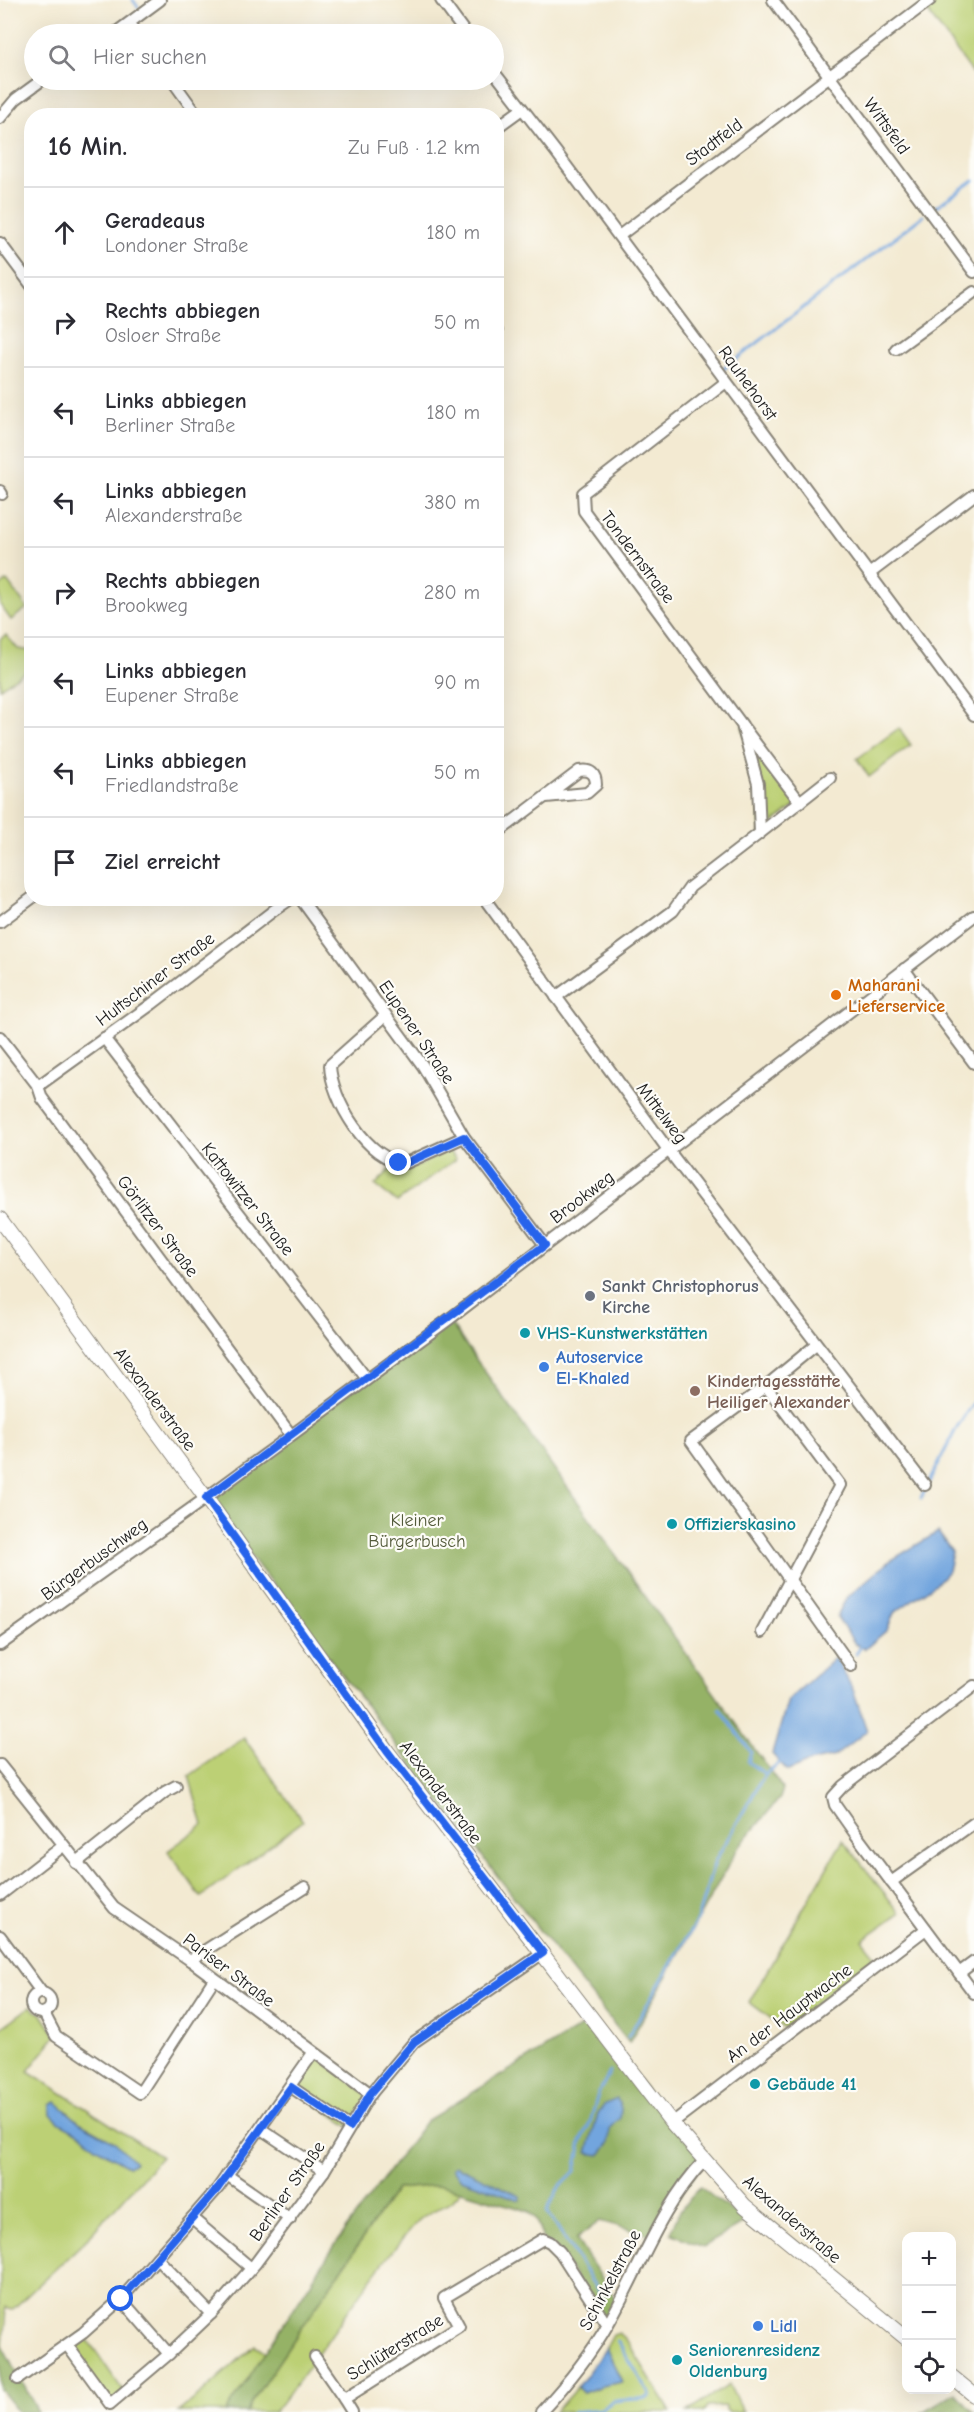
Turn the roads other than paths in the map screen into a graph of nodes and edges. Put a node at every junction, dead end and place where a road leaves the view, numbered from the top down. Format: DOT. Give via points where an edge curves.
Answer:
graph roads {
  1 [pos="160,0"];
  2 [pos="441,0"];
  3 [pos="773,0"];
  4 [pos="930,0"];
  5 [pos="130,24"];
  6 [pos="459,24"];
  7 [pos="830,76"];
  8 [pos="504,86"];
  9 [pos="28,90"];
  10 [pos="179,90"];
  11 [pos="192,108"];
  12 [pos="522,110"];
  13 [pos="0,118"];
  14 [pos="504,122"];
  15 [pos="619,236"];
  16 [pos="0,243"];
  17 [pos="974,272"];
  18 [pos="24,275"];
  19 [pos="974,292"];
  20 [pos="896,348"];
  21 [pos="726,382"];
  22 [pos="974,495"];
  23 [pos="869,574"];
  24 [pos="974,715"];
  25 [pos="742,724"];
  26 [pos="830,778"];
  27 [pos="546,797"];
  28 [pos="800,802"];
  29 [pos="504,828"];
  30 [pos="760,833"];
  31 [pos="24,904"];
  32 [pos="279,906"];
  33 [pos="306,906"];
  34 [pos="490,906"];
  35 [pos="974,916"];
  36 [pos="0,922"];
  37 [pos="904,969"];
  38 [pos="556,997"];
  39 [pos="386,1015"];
  40 [pos="0,1037"];
  41 [pos="104,1038"];
  42 [pos="974,1063"];
  43 [pos="38,1086"];
  44 [pos="464,1137"];
  45 [pos="669,1151"];
  46 [pos="0,1219"];
  47 [pos="545,1245"];
  48 [pos="816,1345"];
  49 [pos="367,1379"];
  50 [pos="766,1386"];
  51 [pos="291,1435"];
  52 [pos="925,1485"];
  53 [pos="206,1498"];
  54 [pos="790,1580"];
  55 [pos="762,1632"];
  56 [pos="0,1645"];
  57 [pos="851,1666"];
  58 [pos="974,1686"];
  59 [pos="0,1765"];
  60 [pos="177,1786"];
  61 [pos="974,1823"];
  62 [pos="63,1846"];
  63 [pos="76,1863"];
  64 [pos="891,1882"];
  65 [pos="305,1887"];
  66 [pos="0,1895"];
  67 [pos="926,1929"];
  68 [pos="0,1936"];
  69 [pos="543,1953"];
  70 [pos="190,1960"];
  71 [pos="974,1962"];
  72 [pos="959,1973"];
  73 [pos="214,1979"];
  74 [pos="974,1993"];
  75 [pos="312,2053"];
  76 [pos="291,2087"];
  77 [pos="370,2094"];
  78 [pos="672,2122"];
  79 [pos="350,2127"];
  80 [pos="261,2129"];
  81 [pos="704,2161"];
  82 [pos="324,2171"];
  83 [pos="227,2175"];
  84 [pos="192,2218"];
  85 [pos="290,2219"];
  86 [pos="156,2258"];
  87 [pos="251,2268"];
  88 [pos="121,2299"];
  89 [pos="211,2314"];
  90 [pos="607,2325"];
  91 [pos="902,2335"];
  92 [pos="67,2345"];
  93 [pos="168,2354"];
  94 [pos="315,2357"];
  95 [pos="18,2379"];
  96 [pos="956,2381"];
  97 [pos="974,2395"];
  98 [pos="344,2399"];
  99 [pos="352,2412"];
  100 [pos="541,2412"];
  1 -- 5 [label="street"];
  2 -- 6 [label="street"];
  3 -- 7 [label="street, Wittsfeld"];
  4 -- 7 [label="street, Stadtfeld"];
  7 -- 15 [label="street, Stadtfeld"];
  7 -- 17 [label="street, Wittsfeld"];
  8 -- 12 [label="street, Rauhehorst"];
  9 -- 13 [label="street"];
  10 -- 11 [label="street"];
  12 -- 14 [label="street"];
  12 -- 15 [label="street, Rauhehorst"];
  15 -- 21 [label="street, Rauhehorst"];
  16 -- 18 [label="street"];
  19 -- 20 [label="street"];
  21 -- 23 [label="street, Rauhehorst"];
  21 -- 25 [label="street, Tondernstraße" via="583,493 582,502 584,511"];
  22 -- 23 [label="street"];
  23 -- 24 [label="street, Rauhehorst"];
  25 -- 28 [label="street, Tondernstraße"];
  25 -- 30 [label="street, Tondernstraße" via="758,784"];
  26 -- 28 [label="street"];
  27 -- 29 [label="street"];
  28 -- 30 [label="street"];
  30 -- 38 [label="street" via="690,887 673,911"];
  31 -- 36 [label="street"];
  32 -- 41 [label="street, Hultschiner Straße"];
  33 -- 39 [label="street, Eupener Straße"];
  34 -- 38 [label="street, Mittelweg"];
  35 -- 37 [label="street, Brookweg"];
  37 -- 42 [label="street"];
  37 -- 45 [label="street, Brookweg"];
  38 -- 45 [label="street, Mittelweg"];
  39 -- 44 [label="street, Eupener Straße" via="423,1066"];
  39 -- 44 [label="street" via="330,1065 332,1085 359,1132 378,1154 399,1163"];
  40 -- 43 [label="street, Görlitzer Straße"];
  41 -- 43 [label="street, Hultschiner Straße"];
  41 -- 49 [label="street, Kattowitzer Straße"];
  43 -- 51 [label="street, Görlitzer Straße" via="42,1098"];
  44 -- 47 [label="street, Eupener Straße"];
  45 -- 47 [label="street, Brookweg"];
  45 -- 48 [label="street, Mittelweg"];
  46 -- 53 [label="main road, Alexanderstraße"];
  47 -- 49 [label="street, Brookweg"];
  48 -- 50 [label="street"];
  48 -- 52 [label="street, Mittelweg"];
  49 -- 51 [label="street, Brookweg"];
  50 -- 54 [label="street" via="840,1485"];
  50 -- 54 [label="street" via="692,1441"];
  51 -- 53 [label="street, Brookweg"];
  53 -- 56 [label="street, Bürgerbuschweg"];
  53 -- 69 [label="main road, Alexanderstraße" via="387,1751"];
  54 -- 55 [label="street"];
  54 -- 57 [label="street"];
  58 -- 64 [label="street" via="833,1797"];
  59 -- 62 [label="street, Pariser Straße"];
  60 -- 63 [label="street"];
  61 -- 64 [label="street"];
  62 -- 63 [label="street, Pariser Straße"];
  62 -- 66 [label="street"];
  63 -- 70 [label="street, Pariser Straße" via="114,1908"];
  64 -- 67 [label="street"];
  65 -- 70 [label="street"];
  67 -- 72 [label="street"];
  67 -- 78 [label="street, An der Hauptwache"];
  68 -- 73 [label="street" via="48,1996 50,2009 44,2013 56,2036 140,2093"];
  69 -- 77 [label="street, Berliner Straße" via="414,2042"];
  69 -- 78 [label="main road, Alexanderstraße"];
  70 -- 73 [label="street, Pariser Straße"];
  71 -- 72 [label="street"];
  72 -- 74 [label="street"];
  73 -- 75 [label="street, Pariser Straße"];
  75 -- 76 [label="street"];
  75 -- 77 [label="street, Pariser Straße"];
  76 -- 79 [label="street"];
  76 -- 80 [label="street"];
  77 -- 79 [label="street, Berliner Straße"];
  78 -- 81 [label="main road, Alexanderstraße"];
  79 -- 82 [label="street, Berliner Straße"];
  80 -- 82 [label="street"];
  80 -- 83 [label="street"];
  81 -- 90 [label="street, Schinkelstraße" via="653,2235"];
  81 -- 91 [label="main road, Alexanderstraße" via="745,2206"];
  82 -- 85 [label="street, Berliner Straße"];
  83 -- 84 [label="street"];
  83 -- 85 [label="street"];
  84 -- 86 [label="street"];
  84 -- 87 [label="street"];
  85 -- 87 [label="street, Berliner Straße"];
  86 -- 88 [label="street"];
  86 -- 89 [label="street"];
  87 -- 89 [label="street, Berliner Straße"];
  88 -- 92 [label="street"];
  88 -- 93 [label="street"];
  89 -- 93 [label="street, Berliner Straße"];
  90 -- 98 [label="street, Schlüterstraße" via="560,2252 543,2239 444,2298 459,2326"];
  90 -- 100 [label="street, Schinkelstraße"];
  92 -- 93 [label="street, Berliner Straße" via="110,2404"];
  92 -- 95 [label="street"];
  94 -- 98 [label="street, Schlüterstraße"];
  96 -- 97 [label="main road"];
  98 -- 99 [label="street, Schlüterstraße"];
}
